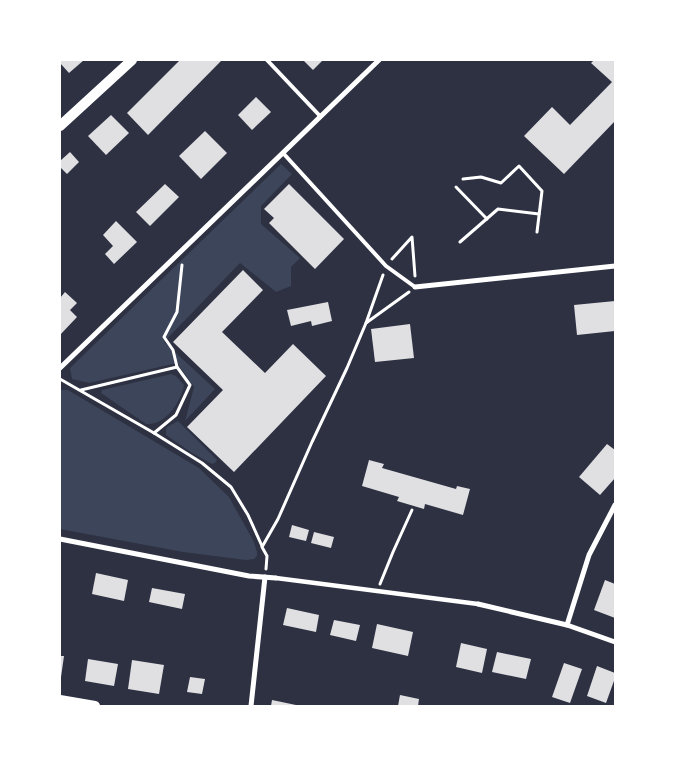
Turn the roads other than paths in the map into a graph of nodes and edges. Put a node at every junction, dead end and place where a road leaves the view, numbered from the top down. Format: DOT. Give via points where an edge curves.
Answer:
graph roads {
  1 [pos="132,60"];
  2 [pos="267,60"];
  3 [pos="379,60"];
  4 [pos="320,116"];
  5 [pos="60,126"];
  6 [pos="283,153"];
  7 [pos="615,266"];
  8 [pos="415,287"];
  9 [pos="60,368"];
  10 [pos="615,505"];
  11 [pos="60,539"];
  12 [pos="265,578"];
  13 [pos="276,578"];
  14 [pos="478,604"];
  15 [pos="568,625"];
  16 [pos="615,642"];
  17 [pos="60,700"];
  18 [pos="95,706"];
  19 [pos="252,706"];
  1 -- 5 [label="main road"];
  2 -- 4 [label="lane"];
  3 -- 4 [label="street" via="334,107"];
  4 -- 6 [label="street"];
  6 -- 8 [label="lane" via="386,266"];
  6 -- 9 [label="street"];
  7 -- 8 [label="street"];
  10 -- 15 [label="street" via="590,555"];
  11 -- 12 [label="street"];
  12 -- 13 [label="street"];
  12 -- 19 [label="street"];
  13 -- 14 [label="street"];
  14 -- 15 [label="street"];
  15 -- 16 [label="street"];
  17 -- 18 [label="main road"];
}
